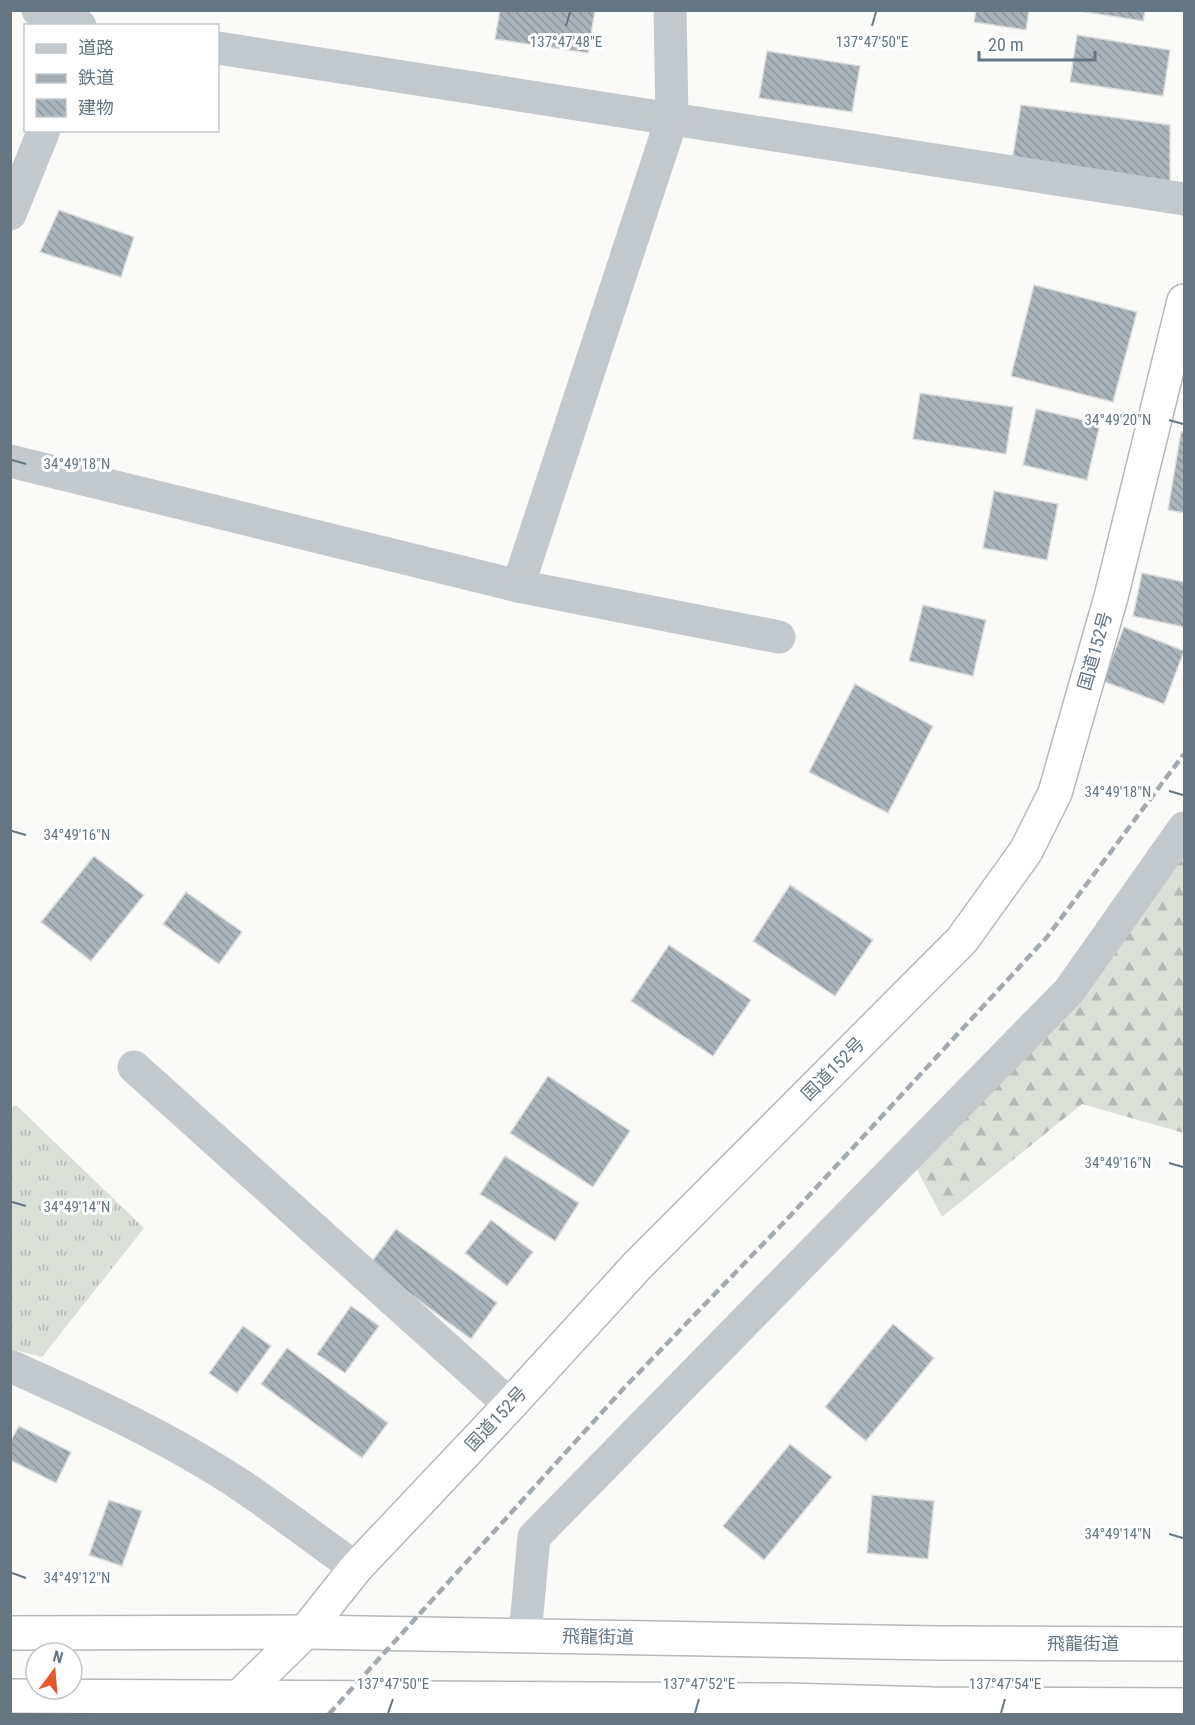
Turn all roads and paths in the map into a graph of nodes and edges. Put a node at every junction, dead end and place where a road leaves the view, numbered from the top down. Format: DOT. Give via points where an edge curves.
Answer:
graph roads {
  1 [pos="38,10"];
  2 [pos="670,10"];
  3 [pos="75,24"];
  4 [pos="219,48"];
  5 [pos="672,118"];
  6 [pos="43,132"];
  7 [pos="1185,199"];
  8 [pos="10,214"];
  9 [pos="1185,301"];
  10 [pos="10,461"];
  11 [pos="518,586"];
  12 [pos="779,637"];
  13 [pos="1185,828"];
  14 [pos="134,1067"];
  15 [pos="10,1366"];
  16 [pos="510,1405"];
  17 [pos="356,1568"];
  18 [pos="305,1632"];
  19 [pos="10,1634"];
  20 [pos="525,1635"];
  21 [pos="1185,1644"];
  22 [pos="10,1696"];
  23 [pos="1185,1705"];
  24 [pos="231,1706"];
  25 [pos="537,1706"];
  26 [pos="931,1709"];
  1 -- 3 [label="street"];
  2 -- 5 [label="street"];
  4 -- 5 [label="street"];
  5 -- 7 [label="street"];
  5 -- 11 [label="street"];
  6 -- 8 [label="street"];
  9 -- 16 [label="highway, 国道152号" via="1111,597 1058,781 1026,851 962,940 636,1266"];
  10 -- 11 [label="street"];
  11 -- 12 [label="street"];
  13 -- 20 [label="street" via="1069,991 534,1537"];
  14 -- 16 [label="street"];
  15 -- 17 [label="street" via="113,1413 189,1454 245,1488"];
  16 -- 17 [label="highway, 国道152号"];
  17 -- 18 [label="highway, 国道152号"];
  18 -- 19 [label="highway, 飛龍街道"];
  18 -- 20 [label="highway, 飛龍街道"];
  18 -- 24 [label="highway, 国道152号"];
  20 -- 21 [label="highway, 飛龍街道"];
  22 -- 24 [label="highway"];
  23 -- 26 [label="highway"];
  24 -- 25 [label="highway"];
  25 -- 26 [label="highway" via="785,1700"];
}
